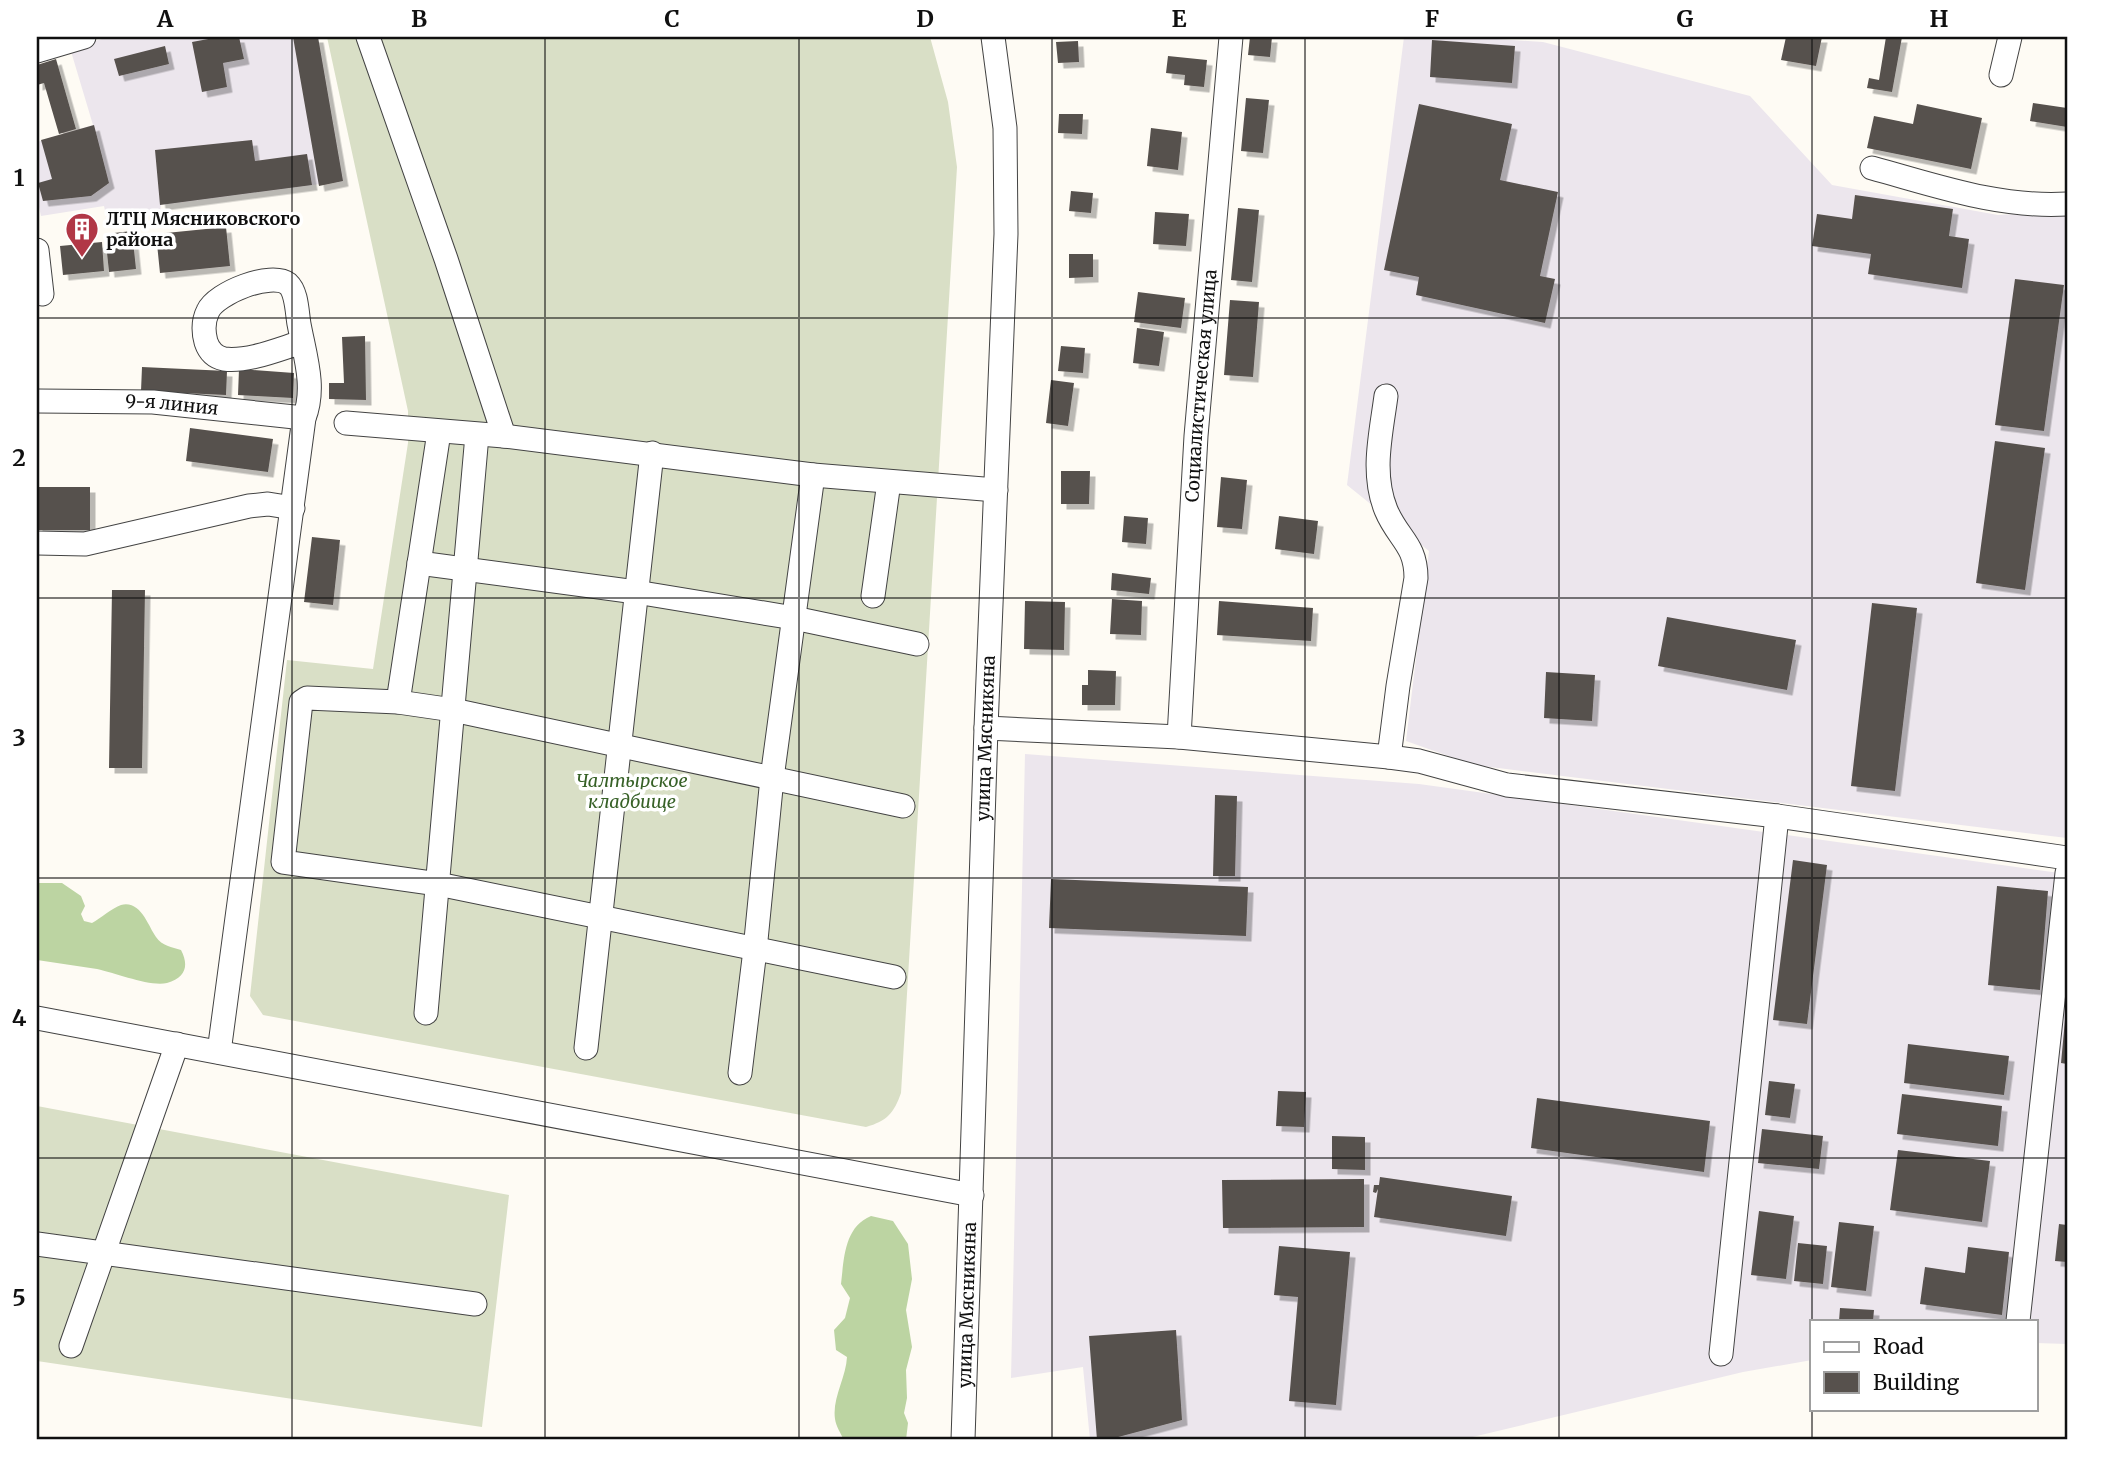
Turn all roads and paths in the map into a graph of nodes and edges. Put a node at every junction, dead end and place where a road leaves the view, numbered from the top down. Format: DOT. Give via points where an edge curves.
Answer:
graph roads {
  1 [pos="84,37"];
  2 [pos="368,37"];
  3 [pos="993,37"];
  4 [pos="1231,37"];
  5 [pos="2010,37"];
  6 [pos="37,51"];
  7 [pos="2001,75"];
  8 [pos="1872,168"];
  9 [pos="2067,204"];
  10 [pos="37,250"];
  11 [pos="42,294"];
  12 [pos="302,342"];
  13 [pos="1386,396"];
  14 [pos="37,401"];
  15 [pos="304,418"];
  16 [pos="346,422"];
  17 [pos="439,432"];
  18 [pos="477,435"];
  19 [pos="504,436"];
  20 [pos="652,453"];
  21 [pos="813,475"];
  22 [pos="889,482"];
  23 [pos="996,491"];
  24 [pos="293,508"];
  25 [pos="37,543"];
  26 [pos="419,563"];
  27 [pos="464,570"];
  28 [pos="636,592"];
  29 [pos="873,596"];
  30 [pos="794,618"];
  31 [pos="917,644"];
  32 [pos="398,702"];
  33 [pos="453,710"];
  34 [pos="986,728"];
  35 [pos="1179,737"];
  36 [pos="620,745"];
  37 [pos="1389,757"];
  38 [pos="772,778"];
  39 [pos="903,806"];
  40 [pos="1777,816"];
  41 [pos="2067,858"];
  42 [pos="2067,873"];
  43 [pos="438,884"];
  44 [pos="601,917"];
  45 [pos="755,950"];
  46 [pos="894,977"];
  47 [pos="426,1013"];
  48 [pos="37,1018"];
  49 [pos="177,1044"];
  50 [pos="586,1048"];
  51 [pos="219,1052"];
  52 [pos="740,1073"];
  53 [pos="972,1195"];
  54 [pos="37,1244"];
  55 [pos="102,1253"];
  56 [pos="475,1304"];
  57 [pos="2018,1320"];
  58 [pos="71,1346"];
  59 [pos="1721,1354"];
  60 [pos="963,1440"];
  1 -- 6 [label="street"];
  2 -- 19 [label="street"];
  3 -- 23 [label="street, улица Мясникяна" via="1007,182"];
  4 -- 35 [label="street, Социалистическая улица" via="1196,436"];
  5 -- 7 [label="street"];
  8 -- 9 [label="street" via="1987,200 2016,205"];
  10 -- 11 [label="street"];
  12 -- 12 [label="street" via="293,290 274,279 220,297 209,309 204,325 207,345 214,356 225,359"];
  12 -- 15 [label="street" via="311,389"];
  13 -- 37 [label="street" via="1377,468 1380,492 1416,563"];
  14 -- 15 [label="street, 9-я линия" via="153,402"];
  15 -- 24 [label="street"];
  16 -- 17 [label="street"];
  17 -- 18 [label="street"];
  17 -- 26 [label="street"];
  18 -- 19 [label="street"];
  18 -- 27 [label="street"];
  19 -- 20 [label="street"];
  20 -- 21 [label="street"];
  20 -- 28 [label="street"];
  21 -- 22 [label="street"];
  21 -- 30 [label="street"];
  22 -- 23 [label="street"];
  22 -- 29 [label="street"];
  23 -- 34 [label="street, улица Мясникяна"];
  24 -- 25 [label="street" via="249,506 85,544"];
  24 -- 51 [label="street"];
  26 -- 27 [label="street"];
  26 -- 32 [label="street"];
  27 -- 28 [label="street"];
  27 -- 33 [label="street"];
  28 -- 30 [label="street"];
  28 -- 36 [label="street"];
  30 -- 31 [label="street"];
  30 -- 38 [label="street"];
  32 -- 33 [label="street"];
  32 -- 43 [label="street" via="307,698 301,702 283,862"];
  33 -- 36 [label="street"];
  33 -- 43 [label="street"];
  34 -- 35 [label="street"];
  34 -- 53 [label="street, улица Мясникяна"];
  35 -- 37 [label="street"];
  36 -- 38 [label="street"];
  36 -- 44 [label="street"];
  37 -- 40 [label="street" via="1507,785"];
  38 -- 39 [label="street"];
  38 -- 45 [label="street"];
  40 -- 41 [label="street"];
  40 -- 59 [label="street"];
  42 -- 57 [label="street"];
  43 -- 44 [label="street"];
  43 -- 47 [label="street"];
  44 -- 45 [label="street"];
  44 -- 50 [label="street"];
  45 -- 46 [label="street"];
  45 -- 52 [label="street"];
  48 -- 49 [label="street"];
  49 -- 51 [label="street"];
  49 -- 55 [label="street"];
  51 -- 53 [label="street"];
  53 -- 60 [label="street, улица Мясникяна"];
  54 -- 55 [label="street"];
  55 -- 56 [label="street"];
  55 -- 58 [label="street"];
}
